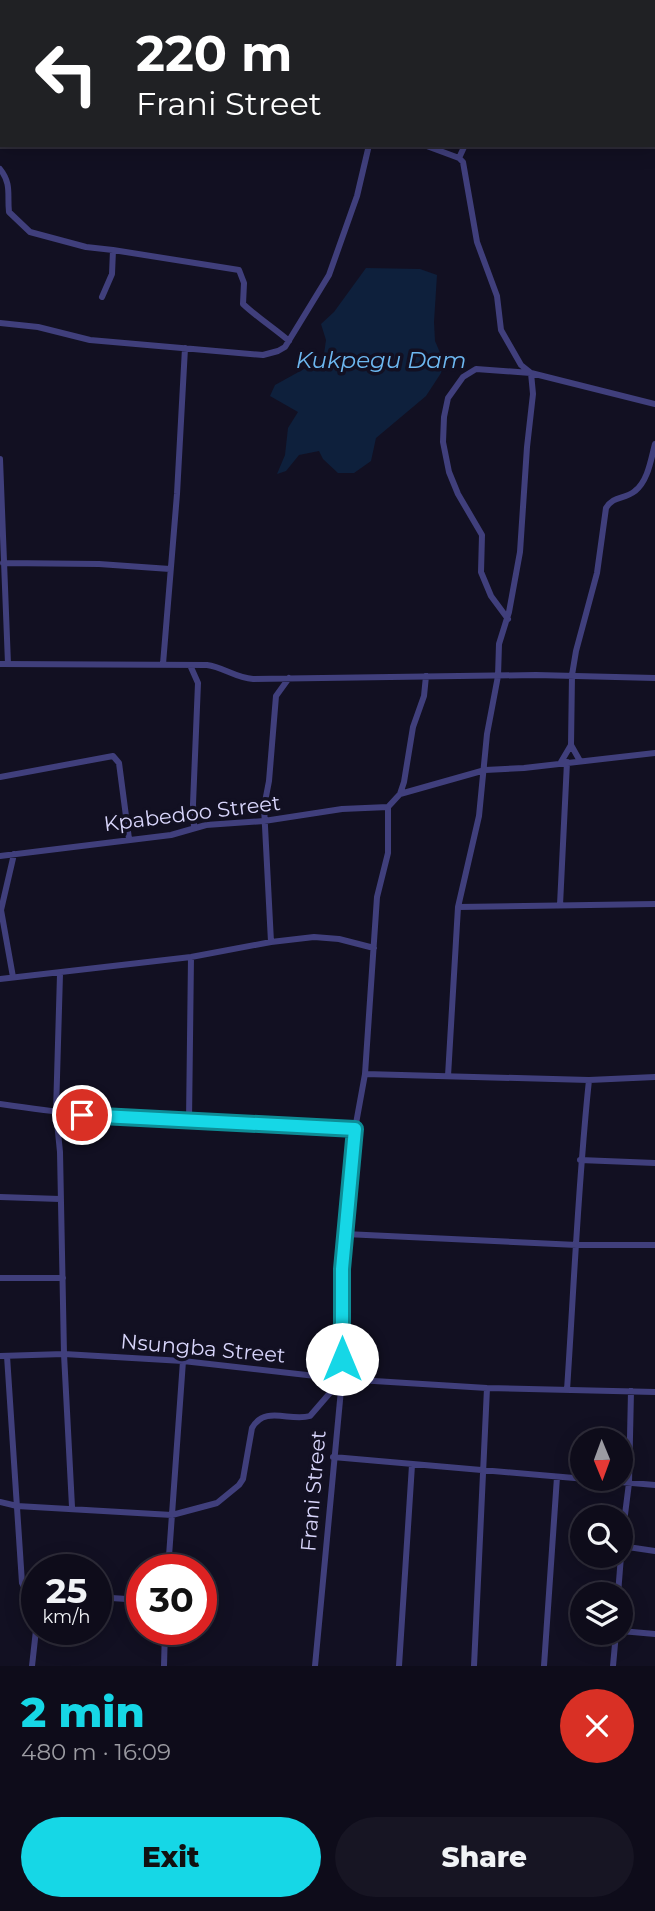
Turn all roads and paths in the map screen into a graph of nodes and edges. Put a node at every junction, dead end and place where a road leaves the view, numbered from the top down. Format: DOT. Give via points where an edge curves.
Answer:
graph roads {
  1 [pos="369,147"];
  2 [pos="429,147"];
  3 [pos="464,147"];
  4 [pos="459,158"];
  5 [pos="0,169"];
  6 [pos="113,250"];
  7 [pos="102,297"];
  8 [pos="0,323"];
  9 [pos="289,341"];
  10 [pos="185,348"];
  11 [pos="531,373"];
  12 [pos="655,404"];
  13 [pos="655,444"];
  14 [pos="0,458"];
  15 [pos="1,469"];
  16 [pos="3,564"];
  17 [pos="170,569"];
  18 [pos="508,619"];
  19 [pos="4,664"];
  20 [pos="163,664"];
  21 [pos="191,665"];
  22 [pos="572,675"];
  23 [pos="426,676"];
  24 [pos="498,676"];
  25 [pos="289,678"];
  26 [pos="655,678"];
  27 [pos="571,745"];
  28 [pos="655,753"];
  29 [pos="580,761"];
  30 [pos="564,762"];
  31 [pos="485,770"];
  32 [pos="0,777"];
  33 [pos="400,794"];
  34 [pos="388,807"];
  35 [pos="264,821"];
  36 [pos="194,827"];
  37 [pos="129,839"];
  38 [pos="14,854"];
  39 [pos="0,856"];
  40 [pos="655,904"];
  41 [pos="560,905"];
  42 [pos="458,907"];
  43 [pos="271,942"];
  44 [pos="374,948"];
  45 [pos="191,957"];
  46 [pos="60,974"];
  47 [pos="13,977"];
  48 [pos="0,979"];
  49 [pos="365,1074"];
  50 [pos="448,1076"];
  51 [pos="655,1077"];
  52 [pos="589,1080"];
  53 [pos="0,1104"];
  54 [pos="56,1112"];
  55 [pos="189,1121"];
  56 [pos="355,1129"];
  57 [pos="580,1160"];
  58 [pos="655,1163"];
  59 [pos="0,1197"];
  60 [pos="60,1199"];
  61 [pos="345,1234"];
  62 [pos="577,1245"];
  63 [pos="655,1245"];
  64 [pos="0,1278"];
  65 [pos="62,1278"];
  66 [pos="64,1354"];
  67 [pos="3,1356"];
  68 [pos="183,1362"];
  69 [pos="342,1379"];
  70 [pos="487,1388"];
  71 [pos="567,1390"];
  72 [pos="631,1391"];
  73 [pos="655,1392"];
  74 [pos="630,1428"];
  75 [pos="334,1457"];
  76 [pos="412,1465"];
  77 [pos="485,1471"];
  78 [pos="557,1477"];
  79 [pos="570,1478"];
  80 [pos="634,1483"];
  81 [pos="655,1485"];
  82 [pos="0,1502"];
  83 [pos="17,1506"];
  84 [pos="72,1507"];
  85 [pos="172,1515"];
  86 [pos="633,1548"];
  87 [pos="655,1551"];
  88 [pos="169,1554"];
  89 [pos="21,1568"];
  90 [pos="633,1632"];
  91 [pos="655,1634"];
  92 [pos="34,1645"];
  93 [pos="165,1645"];
  94 [pos="615,1645"];
  95 [pos="32,1666"];
  96 [pos="164,1666"];
  97 [pos="315,1666"];
  98 [pos="399,1666"];
  99 [pos="474,1666"];
  100 [pos="544,1666"];
  101 [pos="613,1666"];
  1 -- 9 [label="street" via="333,267"];
  2 -- 4 [label="street"];
  3 -- 4 [label="street"];
  4 -- 11 [label="street" via="477,242 497,296 501,330 521,365"];
  5 -- 6 [label="street" via="9,186 9,212 30,233"];
  6 -- 7 [label="street" via="112,274"];
  6 -- 9 [label="street" via="239,270 243,304"];
  8 -- 10 [label="street" via="90,340"];
  9 -- 10 [label="street" via="278,351 263,355"];
  10 -- 17 [label="street"];
  11 -- 12 [label="street"];
  11 -- 18 [label="street" via="520,552"];
  11 -- 18 [label="street" via="476,369 463,377 448,398 444,417 449,472 482,535 481,572"];
  13 -- 22 [label="street" via="640,486 606,508 597,573"];
  14 -- 15 [label="street"];
  15 -- 16 [label="street"];
  16 -- 17 [label="street"];
  16 -- 19 [label="street"];
  17 -- 20 [label="street"];
  18 -- 24 [label="street" via="499,644"];
  19 -- 20 [label="street"];
  20 -- 21 [label="street"];
  21 -- 25 [label="street" via="213,666 245,678"];
  21 -- 36 [label="street" via="198,683"];
  22 -- 24 [label="street"];
  22 -- 26 [label="street"];
  22 -- 27 [label="street"];
  23 -- 24 [label="street"];
  23 -- 25 [label="street"];
  23 -- 33 [label="street"];
  24 -- 31 [label="street"];
  25 -- 35 [label="street" via="276,696"];
  27 -- 29 [label="street"];
  27 -- 30 [label="street"];
  28 -- 29 [label="street"];
  29 -- 30 [label="street"];
  30 -- 31 [label="street"];
  30 -- 41 [label="street"];
  31 -- 33 [label="street"];
  31 -- 42 [label="street"];
  32 -- 37 [label="street" via="114,756 119,763"];
  33 -- 34 [label="street"];
  34 -- 35 [label="street, Kpabedoo Street"];
  34 -- 44 [label="street, Frani Street" via="388,853 377,897"];
  35 -- 36 [label="street, Kpabedoo Street"];
  35 -- 43 [label="street"];
  36 -- 37 [label="street, Kpabedoo Street" via="171,835"];
  37 -- 38 [label="street, Kpabedoo Street"];
  38 -- 39 [label="street, Kpabedoo Street"];
  38 -- 47 [label="street" via="1,910"];
  40 -- 41 [label="street"];
  41 -- 42 [label="street"];
  42 -- 50 [label="street"];
  43 -- 44 [label="street" via="314,937"];
  43 -- 45 [label="street"];
  44 -- 49 [label="street, Frani Street"];
  45 -- 46 [label="street"];
  45 -- 55 [label="street"];
  46 -- 47 [label="street"];
  46 -- 54 [label="street"];
  47 -- 48 [label="street"];
  49 -- 50 [label="street"];
  49 -- 56 [label="street, Frani Street"];
  50 -- 52 [label="street"];
  51 -- 52 [label="street"];
  52 -- 57 [label="street"];
  53 -- 54 [label="street"];
  54 -- 55 [label="street"];
  54 -- 60 [label="street"];
  55 -- 56 [label="street"];
  56 -- 61 [label="street, Frani Street"];
  57 -- 58 [label="street"];
  57 -- 62 [label="street"];
  59 -- 60 [label="street"];
  60 -- 65 [label="street"];
  61 -- 62 [label="street"];
  61 -- 69 [label="street, Frani Street"];
  62 -- 63 [label="street"];
  62 -- 71 [label="street"];
  64 -- 65 [label="street"];
  65 -- 66 [label="street"];
  66 -- 67 [label="street, Nsungba Street"];
  66 -- 68 [label="street, Nsungba Street"];
  66 -- 84 [label="street"];
  67 -- 83 [label="street"];
  68 -- 69 [label="street, Nsungba Street"];
  68 -- 85 [label="street"];
  69 -- 70 [label="street, Nsungba Street"];
  69 -- 75 [label="street, Frani Street"];
  69 -- 85 [label="street" via="310,1416 260,1417 252,1428 246,1472 239,1485 211,1506"];
  70 -- 71 [label="street, Nsungba Street"];
  70 -- 77 [label="street"];
  71 -- 72 [label="street, Nsungba Street"];
  72 -- 73 [label="street, Nsungba Street"];
  72 -- 74 [label="street"];
  75 -- 76 [label="street"];
  75 -- 97 [label="street, Frani Street"];
  76 -- 77 [label="street"];
  76 -- 98 [label="street"];
  77 -- 78 [label="street"];
  77 -- 99 [label="street"];
  78 -- 79 [label="street"];
  78 -- 100 [label="street"];
  80 -- 81 [label="street"];
  82 -- 83 [label="street"];
  83 -- 84 [label="street"];
  83 -- 89 [label="street"];
  84 -- 85 [label="street"];
  85 -- 88 [label="street"];
  86 -- 87 [label="street"];
  90 -- 91 [label="street"];
  92 -- 95 [label="street"];
  93 -- 96 [label="street"];
  94 -- 101 [label="street"];
}
